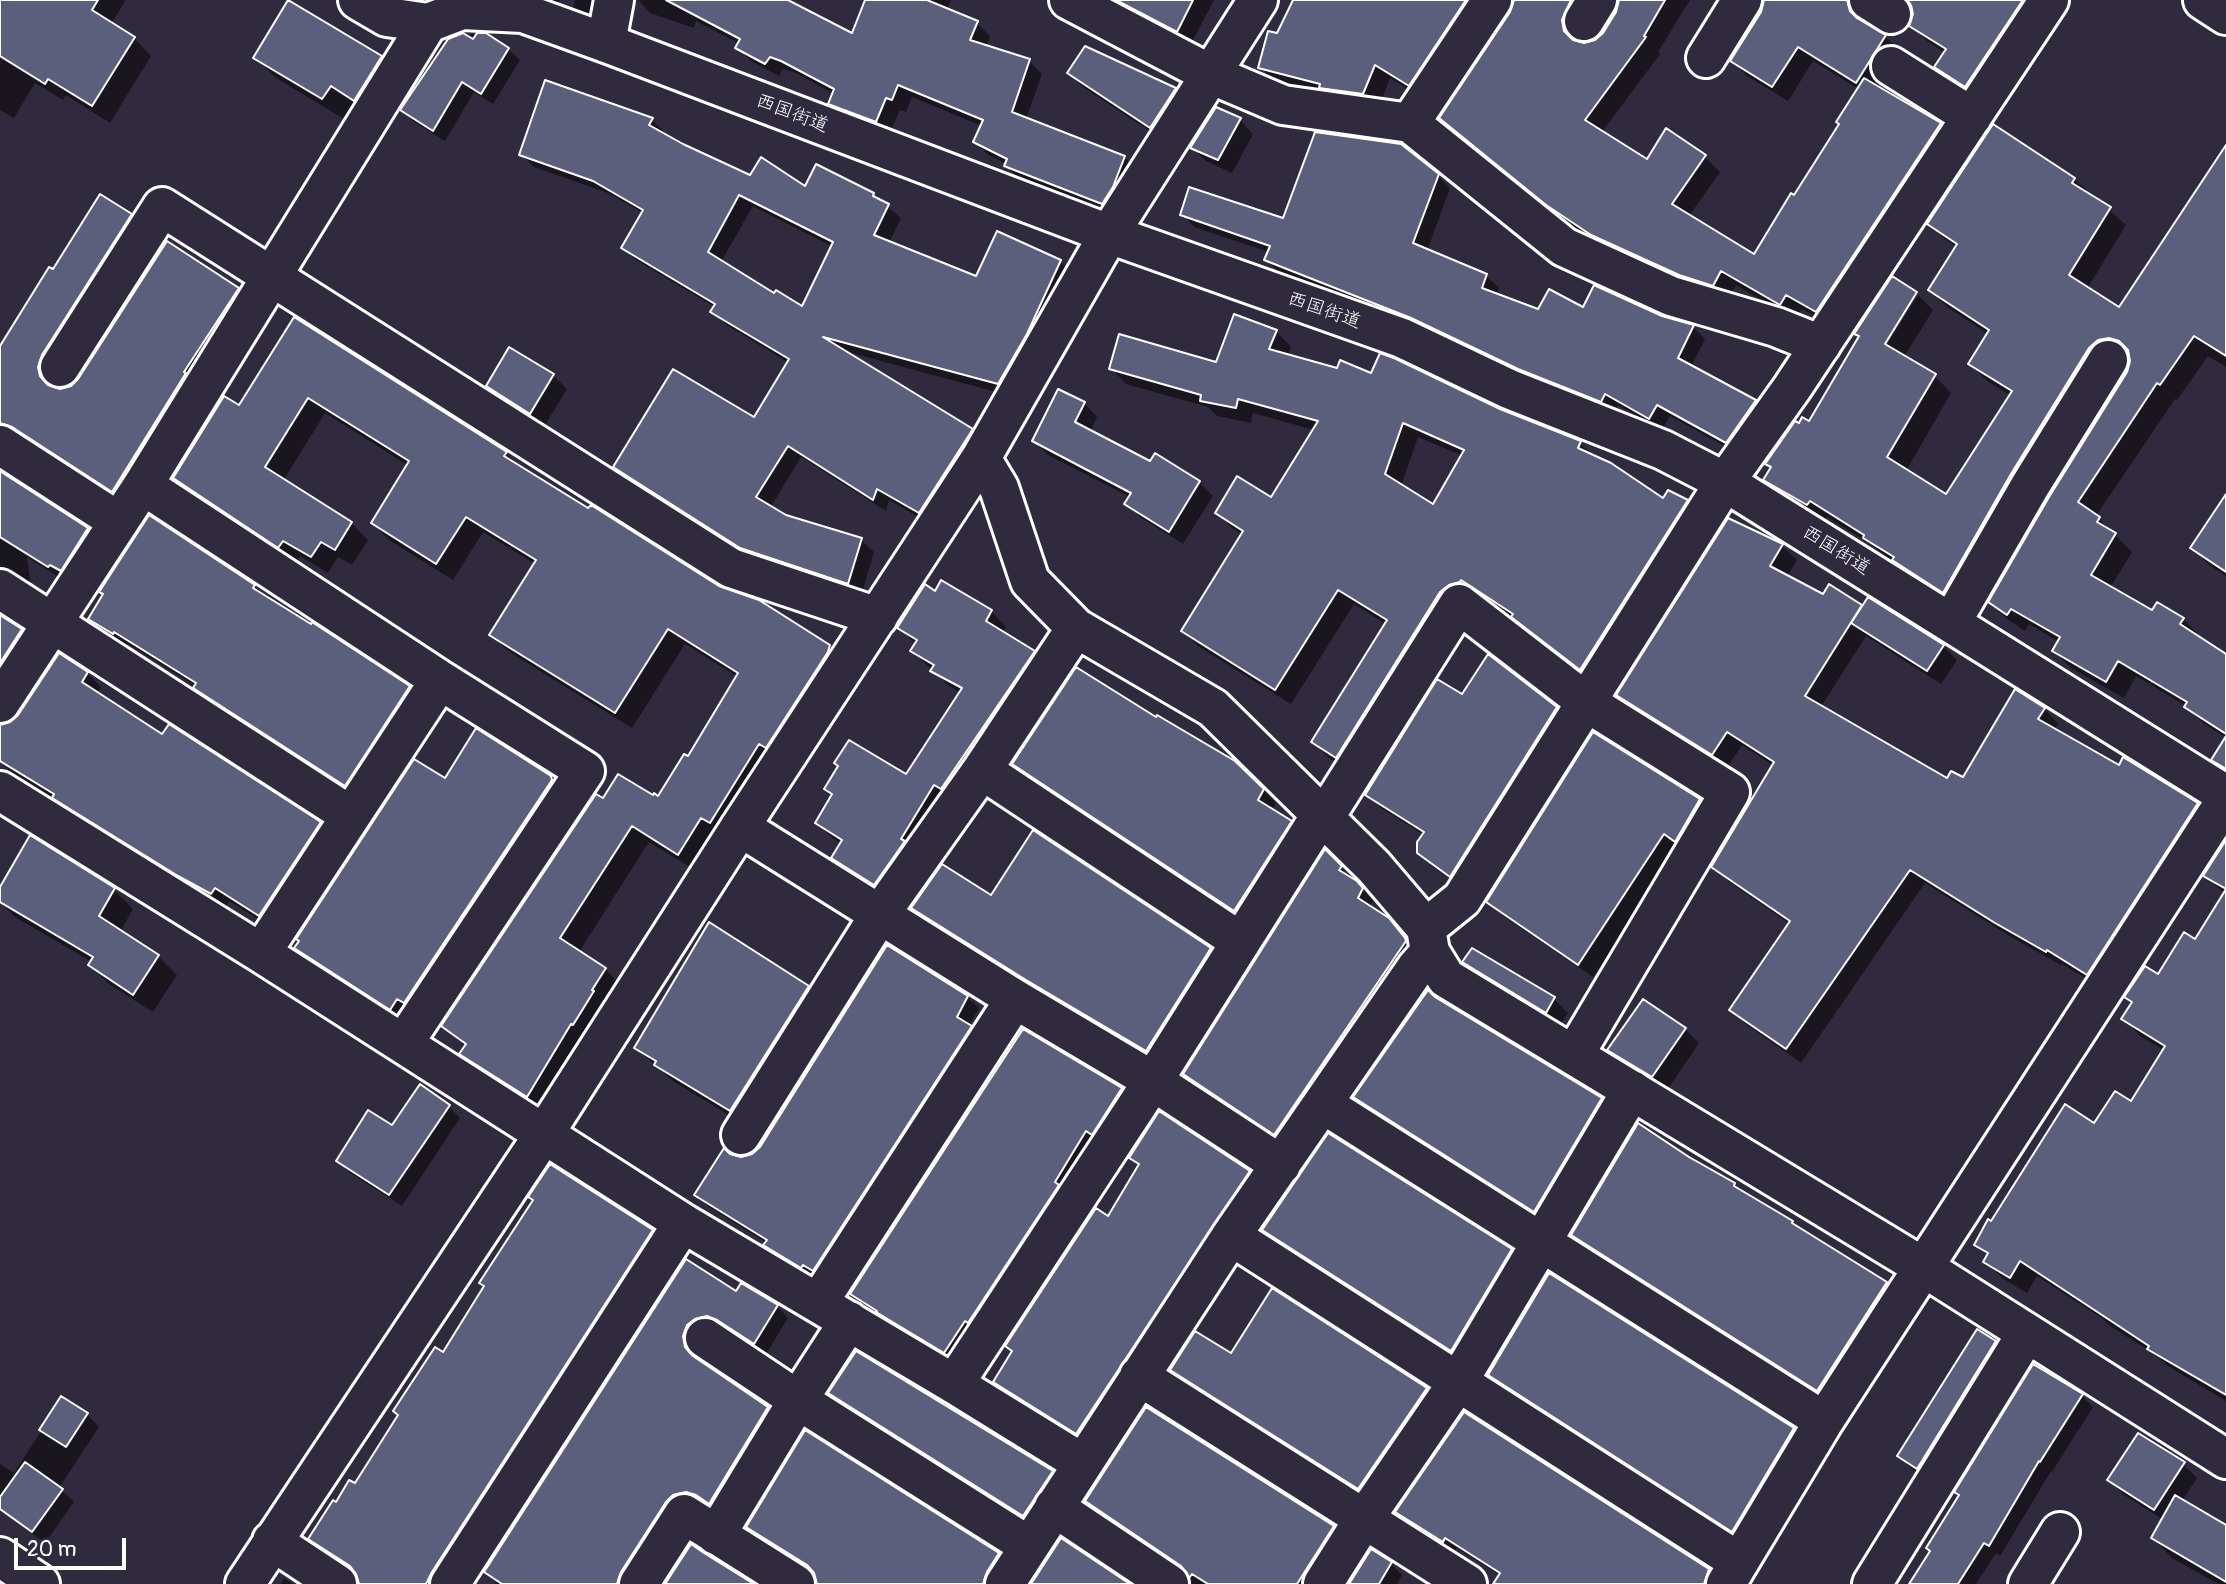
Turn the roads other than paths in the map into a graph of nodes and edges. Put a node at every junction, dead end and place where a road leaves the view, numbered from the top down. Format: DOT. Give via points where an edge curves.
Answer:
graph roads {
  1 [pos="358,0"];
  2 [pos="614,0"];
  3 [pos="1069,0"];
  4 [pos="1258,0"];
  5 [pos="1492,0"];
  6 [pos="1742,0"];
  7 [pos="2049,0"];
  8 [pos="2203,0"];
  9 [pos="2226,15"];
  10 [pos="428,23"];
  11 [pos="606,43"];
  12 [pos="1706,58"];
  13 [pos="1891,66"];
  14 [pos="1210,74"];
  15 [pos="1972,117"];
  16 [pos="1409,123"];
  17 [pos="1109,234"];
  18 [pos="272,276"];
  19 [pos="1821,345"];
  20 [pos="2108,360"];
  21 [pos="60,367"];
  22 [pos="0,445"];
  23 [pos="981,458"];
  24 [pos="1725,482"];
  25 [pos="143,485"];
  26 [pos="118,522"];
  27 [pos="0,589"];
  28 [pos="877,617"];
  29 [pos="52,623"];
  30 [pos="1951,623"];
  31 [pos="1076,628"];
  32 [pos="440,680"];
  33 [pos="1586,702"];
  34 [pos="0,703"];
  35 [pos="982,770"];
  36 [pos="0,790"];
  37 [pos="2226,797"];
  38 [pos="351,816"];
  39 [pos="1323,817"];
  40 [pos="740,827"];
  41 [pos="880,914"];
  42 [pos="1428,940"];
  43 [pos="1241,942"];
  44 [pos="261,953"];
  45 [pos="1015,999"];
  46 [pos="403,1044"];
  47 [pos="1574,1055"];
  48 [pos="1153,1081"];
  49 [pos="1632,1090"];
  50 [pos="1323,1104"];
  51 [pos="544,1134"];
  52 [pos="741,1135"];
  53 [pos="1280,1166"];
  54 [pos="683,1223"];
  55 [pos="1231,1236"];
  56 [pos="1541,1242"];
  57 [pos="1923,1267"];
  58 [pos="834,1312"];
  59 [pos="2027,1333"];
  60 [pos="705,1338"];
  61 [pos="1139,1376"];
  62 [pos="1458,1382"];
  63 [pos="954,1384"];
  64 [pos="798,1400"];
  65 [pos="1824,1421"];
  66 [pos="2226,1459"];
  67 [pos="1082,1463"];
  68 [pos="1054,1507"];
  69 [pos="1364,1519"];
  70 [pos="2060,1532"];
  71 [pos="716,1535"];
  72 [pos="272,1541"];
  73 [pos="1029,1546"];
  74 [pos="0,1557"];
  75 [pos="1732,1573"];
  76 [pos="40,1584"];
  77 [pos="245,1584"];
  78 [pos="337,1584"];
  79 [pos="450,1584"];
  80 [pos="639,1584"];
  81 [pos="795,1584"];
  82 [pos="1006,1584"];
  83 [pos="1169,1584"];
  84 [pos="1323,1584"];
  85 [pos="1467,1584"];
  86 [pos="1872,1584"];
  87 [pos="2028,1584"];
  1 -- 10 [label="street, 西国街道" via="387,17"];
  2 -- 11 [label="street"];
  3 -- 14 [label="street"];
  4 -- 14 [label="street"];
  5 -- 16 [label="street"];
  6 -- 12 [label="street"];
  7 -- 15 [label="street"];
  8 -- 9 [label="street"];
  10 -- 11 [label="street, 西国街道" via="462,10 523,13"];
  10 -- 18 [label="street"];
  11 -- 17 [label="street, 西国街道"];
  13 -- 15 [label="street"];
  14 -- 16 [label="street" via="1283,105"];
  14 -- 17 [label="street"];
  15 -- 19 [label="street"];
  16 -- 19 [label="street" via="1564,247 1671,296"];
  17 -- 23 [label="street"];
  17 -- 24 [label="street, 西国街道" via="1402,338 1510,389 1663,450"];
  18 -- 21 [label="street" via="162,207"];
  18 -- 25 [label="street"];
  18 -- 28 [label="street" via="731,568"];
  19 -- 24 [label="street"];
  20 -- 30 [label="street"];
  22 -- 26 [label="street"];
  23 -- 28 [label="street"];
  23 -- 31 [label="street" via="999,488 1030,581"];
  24 -- 30 [label="street, 西国街道"];
  24 -- 33 [label="street"];
  25 -- 26 [label="street"];
  25 -- 32 [label="street"];
  26 -- 29 [label="street"];
  27 -- 29 [label="street"];
  28 -- 40 [label="street"];
  29 -- 34 [label="street"];
  29 -- 38 [label="street"];
  30 -- 37 [label="street, 西国街道"];
  31 -- 35 [label="street"];
  31 -- 39 [label="street" via="1213,708"];
  32 -- 38 [label="street"];
  32 -- 46 [label="street" via="585,771"];
  33 -- 39 [label="street" via="1459,604"];
  33 -- 42 [label="street" via="1462,899"];
  33 -- 47 [label="street" via="1730,792"];
  35 -- 41 [label="street"];
  35 -- 43 [label="street"];
  36 -- 44 [label="street"];
  37 -- 57 [label="street"];
  38 -- 44 [label="street"];
  39 -- 42 [label="street" via="1374,867"];
  39 -- 43 [label="street"];
  40 -- 41 [label="street"];
  40 -- 51 [label="street"];
  41 -- 45 [label="street"];
  41 -- 52 [label="street"];
  42 -- 47 [label="street" via="1446,978"];
  42 -- 50 [label="street" via="1416,968"];
  43 -- 48 [label="street"];
  44 -- 46 [label="street"];
  45 -- 48 [label="street"];
  45 -- 58 [label="street"];
  46 -- 51 [label="street"];
  47 -- 49 [label="street"];
  48 -- 53 [label="street"];
  48 -- 63 [label="street"];
  49 -- 56 [label="street"];
  49 -- 57 [label="street"];
  50 -- 53 [label="street"];
  50 -- 56 [label="street"];
  51 -- 54 [label="street"];
  51 -- 72 [label="street"];
  53 -- 55 [label="street"];
  54 -- 58 [label="street"];
  54 -- 79 [label="street"];
  55 -- 61 [label="street"];
  55 -- 62 [label="street"];
  56 -- 62 [label="street"];
  56 -- 65 [label="street"];
  57 -- 59 [label="street"];
  57 -- 65 [label="street"];
  58 -- 63 [label="street"];
  58 -- 64 [label="street"];
  59 -- 66 [label="street"];
  59 -- 86 [label="street"];
  60 -- 64 [label="street"];
  61 -- 67 [label="street"];
  61 -- 69 [label="street"];
  62 -- 69 [label="street"];
  62 -- 75 [label="street"];
  63 -- 67 [label="street"];
  64 -- 71 [label="street"];
  64 -- 73 [label="street"];
  65 -- 75 [label="street"];
  67 -- 68 [label="street"];
  68 -- 73 [label="street"];
  68 -- 83 [label="street"];
  69 -- 84 [label="street"];
  69 -- 85 [label="street"];
  70 -- 87 [label="street"];
  71 -- 80 [label="street" via="684,1514"];
  71 -- 81 [label="street"];
  72 -- 77 [label="street"];
  72 -- 78 [label="street"];
  73 -- 82 [label="street"];
  74 -- 76 [label="street"];
}
